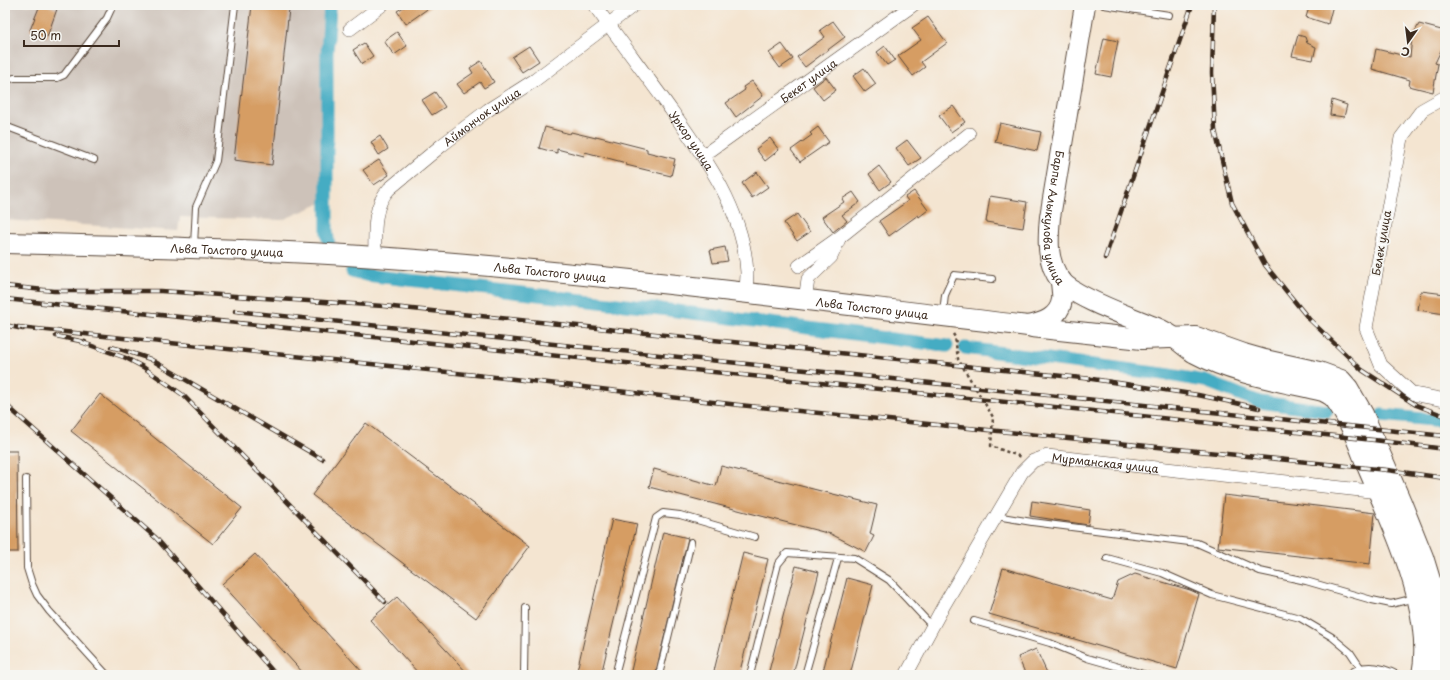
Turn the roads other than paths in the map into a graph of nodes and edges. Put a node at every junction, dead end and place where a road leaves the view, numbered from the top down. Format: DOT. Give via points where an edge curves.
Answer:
graph roads {
  1 [pos="113,5"];
  2 [pos="235,5"];
  3 [pos="382,5"];
  4 [pos="594,5"];
  5 [pos="634,5"];
  6 [pos="913,5"];
  7 [pos="1085,5"];
  8 [pos="1104,5"];
  9 [pos="1169,15"];
  10 [pos="608,24"];
  11 [pos="350,29"];
  12 [pos="5,81"];
  13 [pos="1445,97"];
  14 [pos="5,126"];
  15 [pos="969,134"];
  16 [pos="704,156"];
  17 [pos="94,160"];
  18 [pos="840,237"];
  19 [pos="5,243"];
  20 [pos="194,248"];
  21 [pos="375,257"];
  22 [pos="799,266"];
  23 [pos="992,279"];
  24 [pos="1060,280"];
  25 [pos="746,294"];
  26 [pos="805,300"];
  27 [pos="942,316"];
  28 [pos="1028,326"];
  29 [pos="1173,337"];
  30 [pos="1445,400"];
  31 [pos="26,479"];
  32 [pos="1379,492"];
  33 [pos="996,516"];
  34 [pos="755,537"];
  35 [pos="691,542"];
  36 [pos="838,558"];
  37 [pos="1107,558"];
  38 [pos="1432,594"];
  39 [pos="525,608"];
  40 [pos="974,621"];
  41 [pos="932,626"];
  42 [pos="1360,667"];
  43 [pos="107,675"];
  44 [pos="524,675"];
  45 [pos="615,675"];
  46 [pos="659,675"];
  47 [pos="750,675"];
  48 [pos="805,675"];
  49 [pos="906,675"];
  50 [pos="1147,675"];
  51 [pos="1348,675"];
  52 [pos="1398,675"];
  53 [pos="1422,675"];
  54 [pos="1439,675"];
  1 -- 12 [label="lane" via="107,18 64,75 57,78 14,78"];
  2 -- 20 [label="lane" via="216,161 196,207"];
  3 -- 11 [label="street"];
  4 -- 10 [label="street, Уркор улица"];
  5 -- 10 [label="street, Аймончок улица"];
  6 -- 16 [label="street, Бекет улица"];
  7 -- 24 [label="main road, Барпы Алыкулова улица" via="1048,233 1049,256"];
  8 -- 9 [label="lane"];
  10 -- 16 [label="street, Уркор улица"];
  10 -- 21 [label="street, Аймончок улица" via="535,80 488,110 389,189 378,205"];
  13 -- 30 [label="street, Белек улица" via="1422,110 1401,138 1366,328 1381,365 1413,394"];
  14 -- 17 [label="lane"];
  15 -- 18 [label="street"];
  16 -- 25 [label="street, Уркор улица" via="734,214 747,273"];
  18 -- 22 [label="street"];
  18 -- 26 [label="street" via="831,257 808,279"];
  19 -- 20 [label="main road, Льва Толстого улица"];
  20 -- 21 [label="main road, Льва Толстого улица"];
  21 -- 25 [label="main road, Льва Толстого улица" via="558,272"];
  23 -- 27 [label="lane" via="954,275 945,295"];
  24 -- 28 [label="main road, Льва Толстого улица" via="1062,300 1058,310 1050,320"];
  24 -- 29 [label="main road, Барпы Алыкулова улица" via="1068,288"];
  25 -- 26 [label="main road, Льва Толстого улица"];
  26 -- 27 [label="main road, Льва Толстого улица"];
  27 -- 28 [label="main road, Льва Толстого улица"];
  28 -- 29 [label="main road" via="1142,339"];
  29 -- 32 [label="main road, Барпы Алыкулова улица" via="1195,353 1235,370 1330,394 1337,401"];
  29 -- 38 [label="main road" via="1196,337 1244,354 1320,372 1341,380 1354,398 1382,458 1423,557"];
  31 -- 43 [label="lane" via="26,568 32,584 50,611"];
  32 -- 33 [label="street, Мурманская улица" via="1047,456 1033,461 1022,472"];
  32 -- 38 [label="main road, Барпы Алыкулова улица" via="1406,560"];
  33 -- 38 [label="lane" via="1197,543 1260,571 1391,604"];
  33 -- 41 [label="street"];
  34 -- 45 [label="lane" via="680,515 663,513 656,518"];
  35 -- 46 [label="lane"];
  36 -- 41 [label="lane" via="854,558 889,580"];
  36 -- 47 [label="lane" via="787,553 778,564"];
  36 -- 48 [label="lane"];
  37 -- 42 [label="lane" via="1162,573 1212,595 1300,618 1332,637 1350,652"];
  38 -- 53 [label="main road" via="1422,623"];
  38 -- 54 [label="main road" via="1439,623"];
  39 -- 44 [label="lane"];
  40 -- 50 [label="lane"];
  41 -- 49 [label="street"];
  42 -- 51 [label="lane"];
  42 -- 52 [label="lane" via="1389,670"];
}
